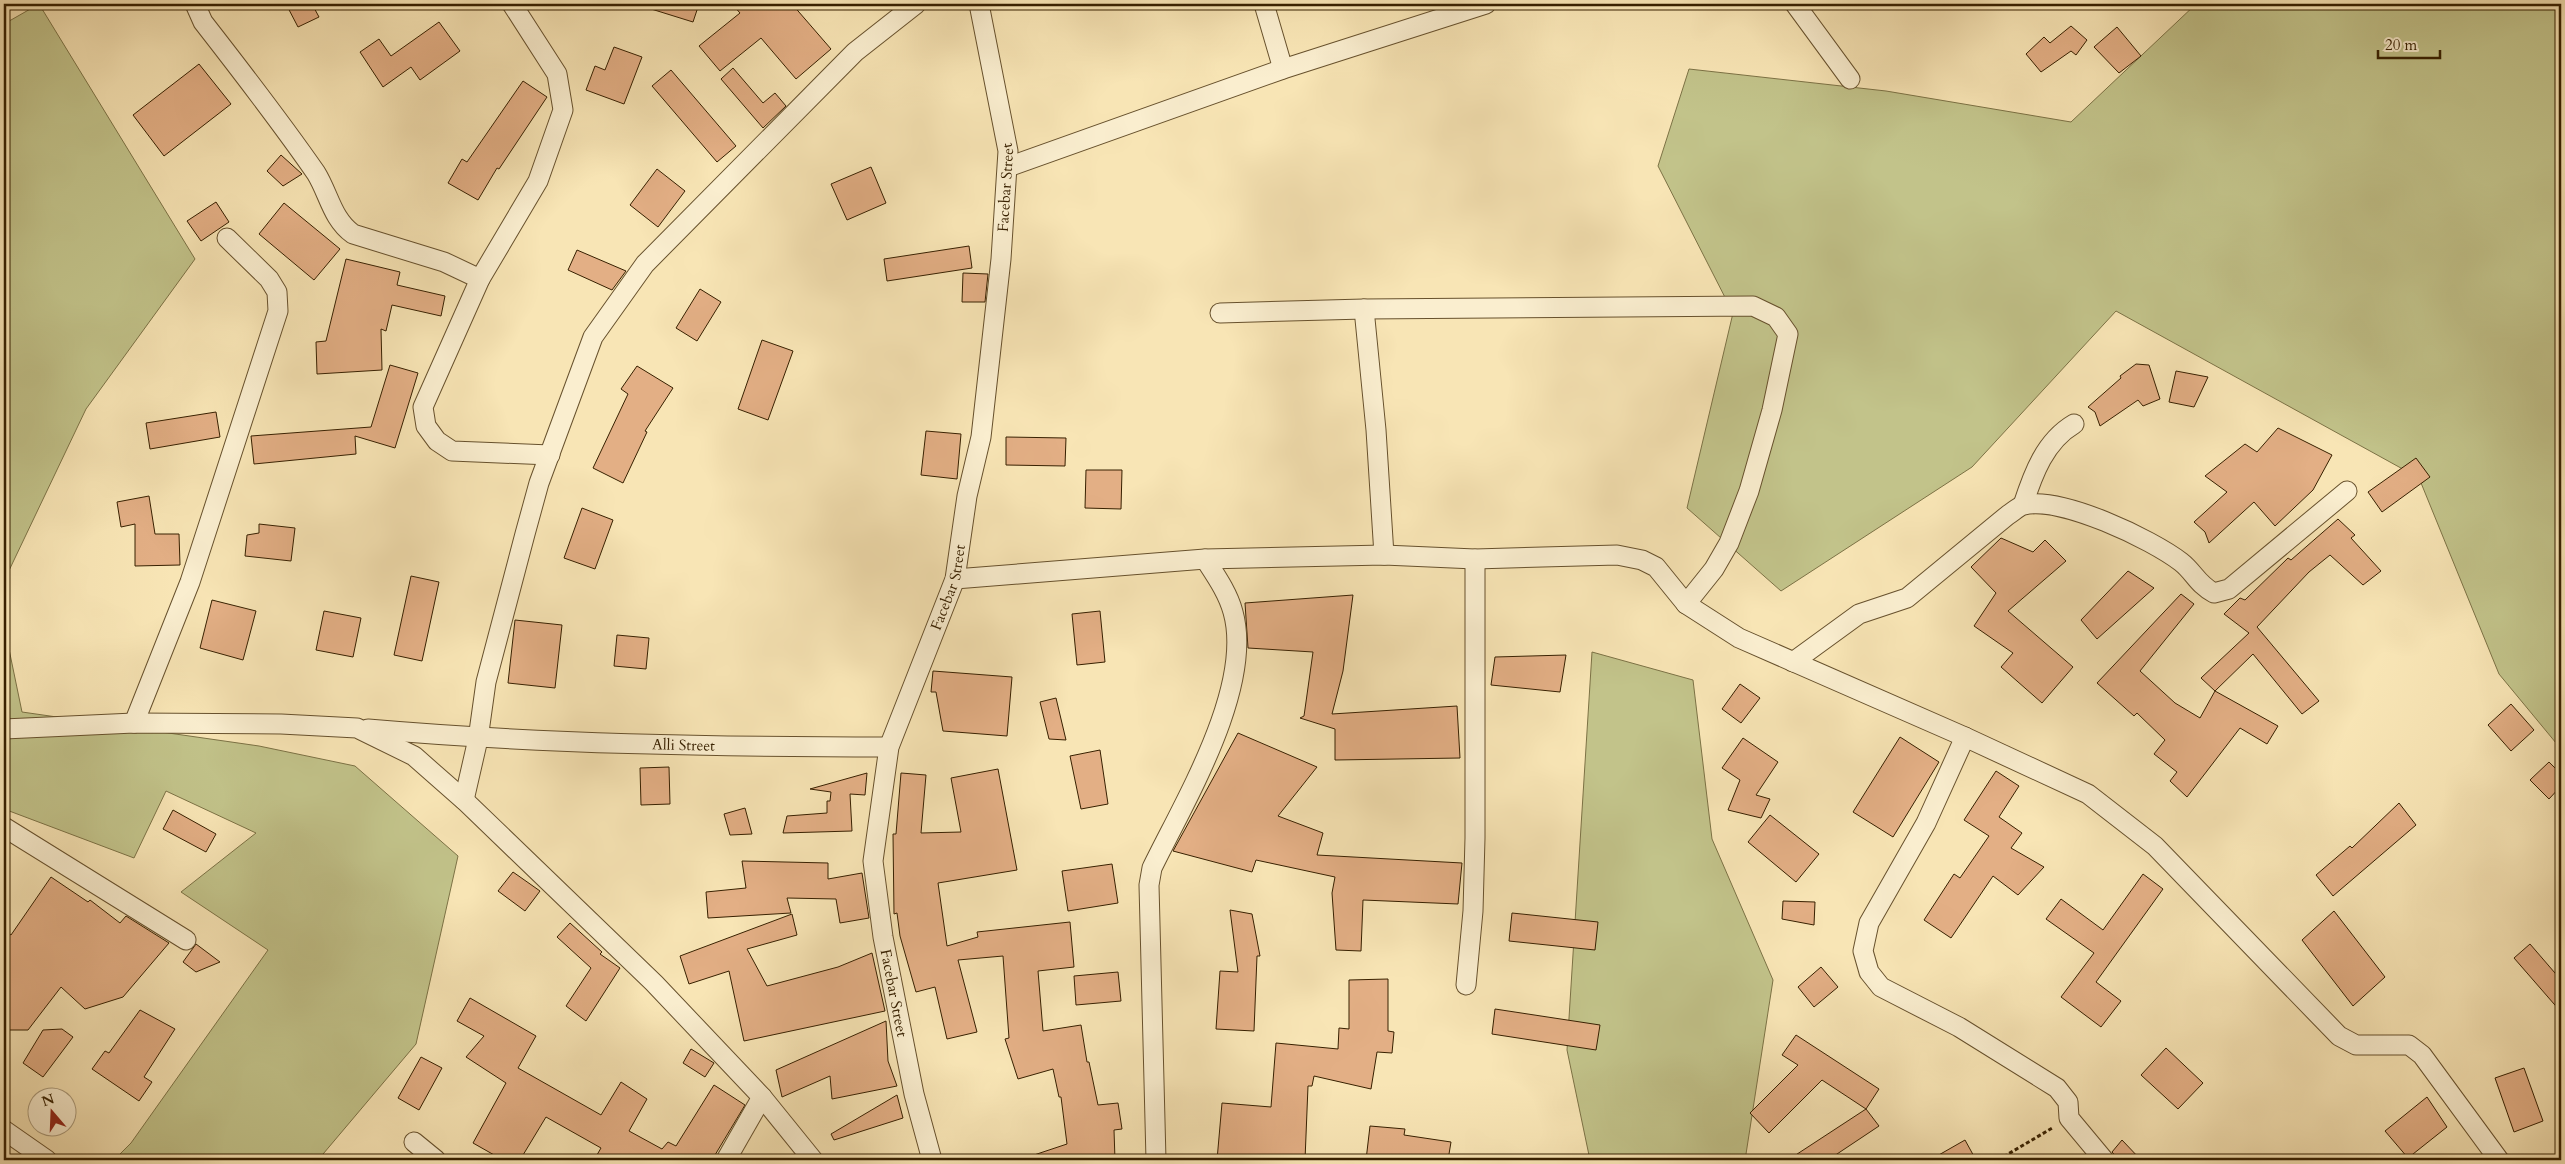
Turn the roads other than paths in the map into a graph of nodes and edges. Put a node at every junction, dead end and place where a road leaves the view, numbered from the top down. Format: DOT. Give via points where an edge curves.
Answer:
graph roads {
  1 [pos="195,4"];
  2 [pos="512,4"];
  3 [pos="916,4"];
  4 [pos="979,4"];
  5 [pos="1264,4"];
  6 [pos="1486,4"];
  7 [pos="1795,4"];
  8 [pos="1283,69"];
  9 [pos="1850,79"];
  10 [pos="1008,167"];
  11 [pos="227,238"];
  12 [pos="480,279"];
  13 [pos="1364,309"];
  14 [pos="1220,313"];
  15 [pos="2074,424"];
  16 [pos="550,454"];
  17 [pos="2347,491"];
  18 [pos="2023,505"];
  19 [pos="1384,555"];
  20 [pos="1475,558"];
  21 [pos="1205,559"];
  22 [pos="955,579"];
  23 [pos="1686,604"];
  24 [pos="1793,662"];
  25 [pos="134,723"];
  26 [pos="357,728"];
  27 [pos="4,729"];
  28 [pos="1965,737"];
  29 [pos="478,739"];
  30 [pos="889,747"];
  31 [pos="464,800"];
  32 [pos="4,827"];
  33 [pos="186,940"];
  34 [pos="1466,985"];
  35 [pos="762,1097"];
  36 [pos="4,1130"];
  37 [pos="414,1142"];
  38 [pos="47,1160"];
  39 [pos="436,1160"];
  40 [pos="726,1160"];
  41 [pos="813,1160"];
  42 [pos="932,1160"];
  43 [pos="1156,1160"];
  44 [pos="2104,1160"];
  45 [pos="2499,1160"];
  1 -- 12 [label="street" via="204,22 322,182 334,213 345,228 354,234 444,262"];
  2 -- 12 [label="street" via="557,74 563,110 538,181"];
  3 -- 16 [label="street" via="855,52 644,264 593,337"];
  4 -- 10 [label="street, Facebar Street" via="1008,151"];
  5 -- 8 [label="street"];
  6 -- 8 [label="street"];
  7 -- 9 [label="street"];
  8 -- 10 [label="street"];
  10 -- 22 [label="street, Facebar Street" via="981,437 967,496"];
  11 -- 25 [label="street" via="269,278 277,292 278,311 190,582"];
  12 -- 16 [label="street" via="424,407 426,426 452,451"];
  13 -- 14 [label="street"];
  13 -- 19 [label="street"];
  13 -- 23 [label="street" via="1753,306 1776,317 1788,334 1772,410 1749,491 1729,543 1714,569"];
  15 -- 18 [label="street" via="2059,432 2050,444 2029,485"];
  16 -- 29 [label="street" via="486,682"];
  17 -- 18 [label="street" via="2229,589 2214,593 2202,587 2182,563 2157,546 2114,525 2044,504"];
  18 -- 24 [label="street" via="1907,598 1859,614"];
  19 -- 20 [label="street"];
  19 -- 21 [label="street"];
  20 -- 23 [label="street" via="1616,555 1642,560 1656,567"];
  20 -- 34 [label="street" via="1475,838"];
  21 -- 22 [label="street"];
  21 -- 43 [label="street" via="1228,595 1234,613 1237,630 1233,687 1203,766 1152,868 1149,885"];
  22 -- 30 [label="street, Facebar Street"];
  23 -- 24 [label="street" via="1739,638"];
  24 -- 28 [label="street"];
  25 -- 26 [label="street, Alli Street"];
  25 -- 27 [label="street, Alli Street"];
  26 -- 29 [label="street, Alli Street"];
  26 -- 31 [label="street" via="414,756"];
  28 -- 44 [label="street" via="1926,823 1869,923 1862,951 1869,972 1881,987 1960,1027 2057,1088 2068,1102 2069,1118"];
  28 -- 45 [label="street" via="2088,794 2155,846 2338,1036 2356,1045 2409,1045 2422,1055"];
  29 -- 30 [label="street, Alli Street" via="676,746"];
  29 -- 31 [label="street"];
  30 -- 42 [label="street, Facebar Street" via="873,861 883,937 914,1094"];
  31 -- 35 [label="street" via="654,983"];
  32 -- 33 [label="street"];
  35 -- 40 [label="street"];
  35 -- 41 [label="street"];
  36 -- 38 [label="street"];
  37 -- 39 [label="street"];
}
